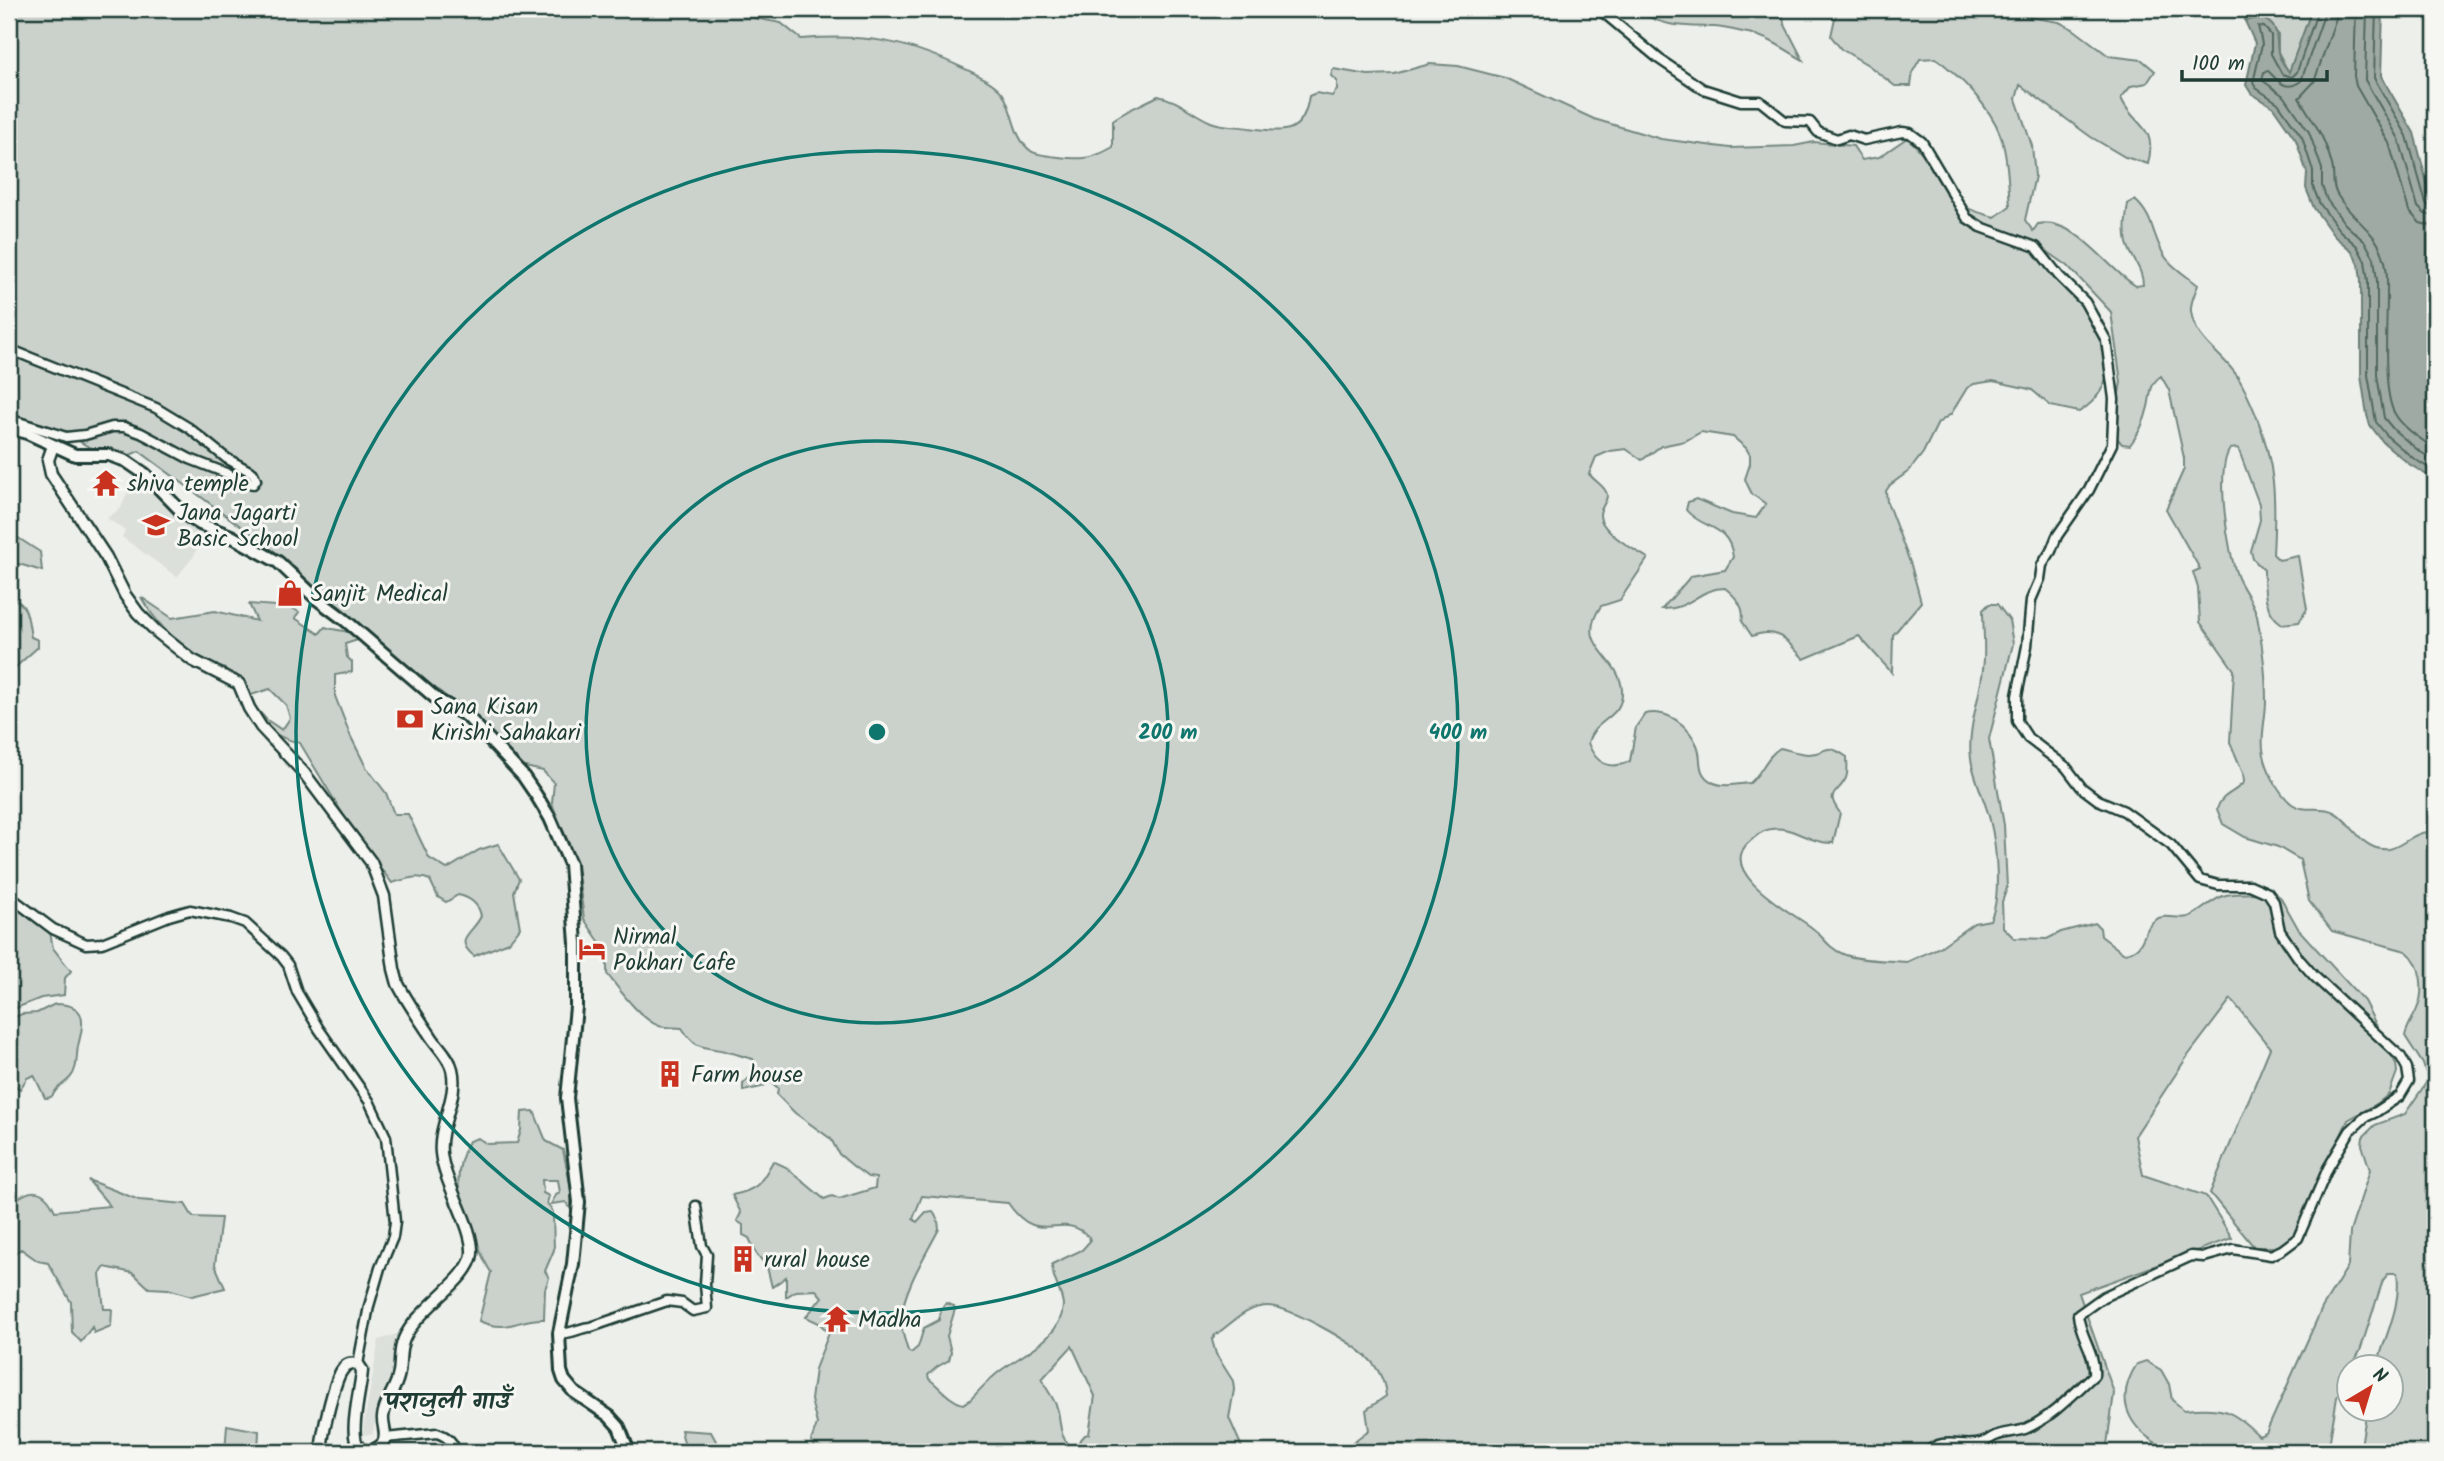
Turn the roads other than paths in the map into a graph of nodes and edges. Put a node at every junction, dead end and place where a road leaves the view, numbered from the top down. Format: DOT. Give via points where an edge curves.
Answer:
graph roads {
  1 [pos="1600,9"];
  2 [pos="9,15"];
  3 [pos="9,27"];
  4 [pos="9,349"];
  5 [pos="9,419"];
  6 [pos="9,428"];
  7 [pos="52,446"];
  8 [pos="9,896"];
  9 [pos="696,1206"];
  10 [pos="559,1334"];
  11 [pos="358,1364"];
  12 [pos="385,1438"];
  13 [pos="321,1452"];
  14 [pos="455,1452"];
  15 [pos="629,1452"];
  16 [pos="1928,1452"];
  1 -- 16 [label="street" via="1703,89 1760,101 1785,121 1810,122 1818,132 1837,139 1849,135 1864,140 1902,132 1917,136 1967,218 2036,247 2085,302 2106,340 2114,399 2112,444 2042,565 2031,600 2017,721 2028,738 2066,767 2082,788 2157,834 2200,880 2250,885 2267,893 2274,902 2280,931 2299,959 2402,1057 2407,1068 2409,1081 2400,1096 2350,1131 2328,1168 2298,1238 2270,1255 2232,1249 2192,1256 2103,1297 2078,1315 2095,1364 2094,1375 2076,1392 2025,1429 1972,1446 1940,1444"];
  2 -- 3 [label="street"];
  4 -- 5 [label="street" via="156,408 253,473 256,480 247,483 124,427 66,437"];
  6 -- 7 [label="main road"];
  7 -- 10 [label="main road" via="75,455 108,455 126,461 184,514 278,562 439,701 467,716 523,776 543,807 570,864 577,954 567,1098 579,1202"];
  7 -- 12 [label="street" via="51,474 138,613 192,660 239,684 261,727 304,773 371,862 384,896 398,984 452,1067 441,1153 472,1254 464,1270 403,1340 398,1376 383,1415"];
  8 -- 11 [label="street" via="53,929 86,944 102,943 190,910 231,918 245,923 288,965 297,992 369,1101 386,1137 395,1222 376,1281"];
  9 -- 10 [label="street" via="707,1255 707,1308 693,1311 667,1301"];
  10 -- 15 [label="main road" via="564,1380 614,1422"];
  11 -- 12 [label="street" via="362,1378 356,1443 367,1451 380,1446"];
  11 -- 13 [label="street" via="346,1365 339,1375"];
  12 -- 14 [label="street" via="437,1433 445,1435"];
}
